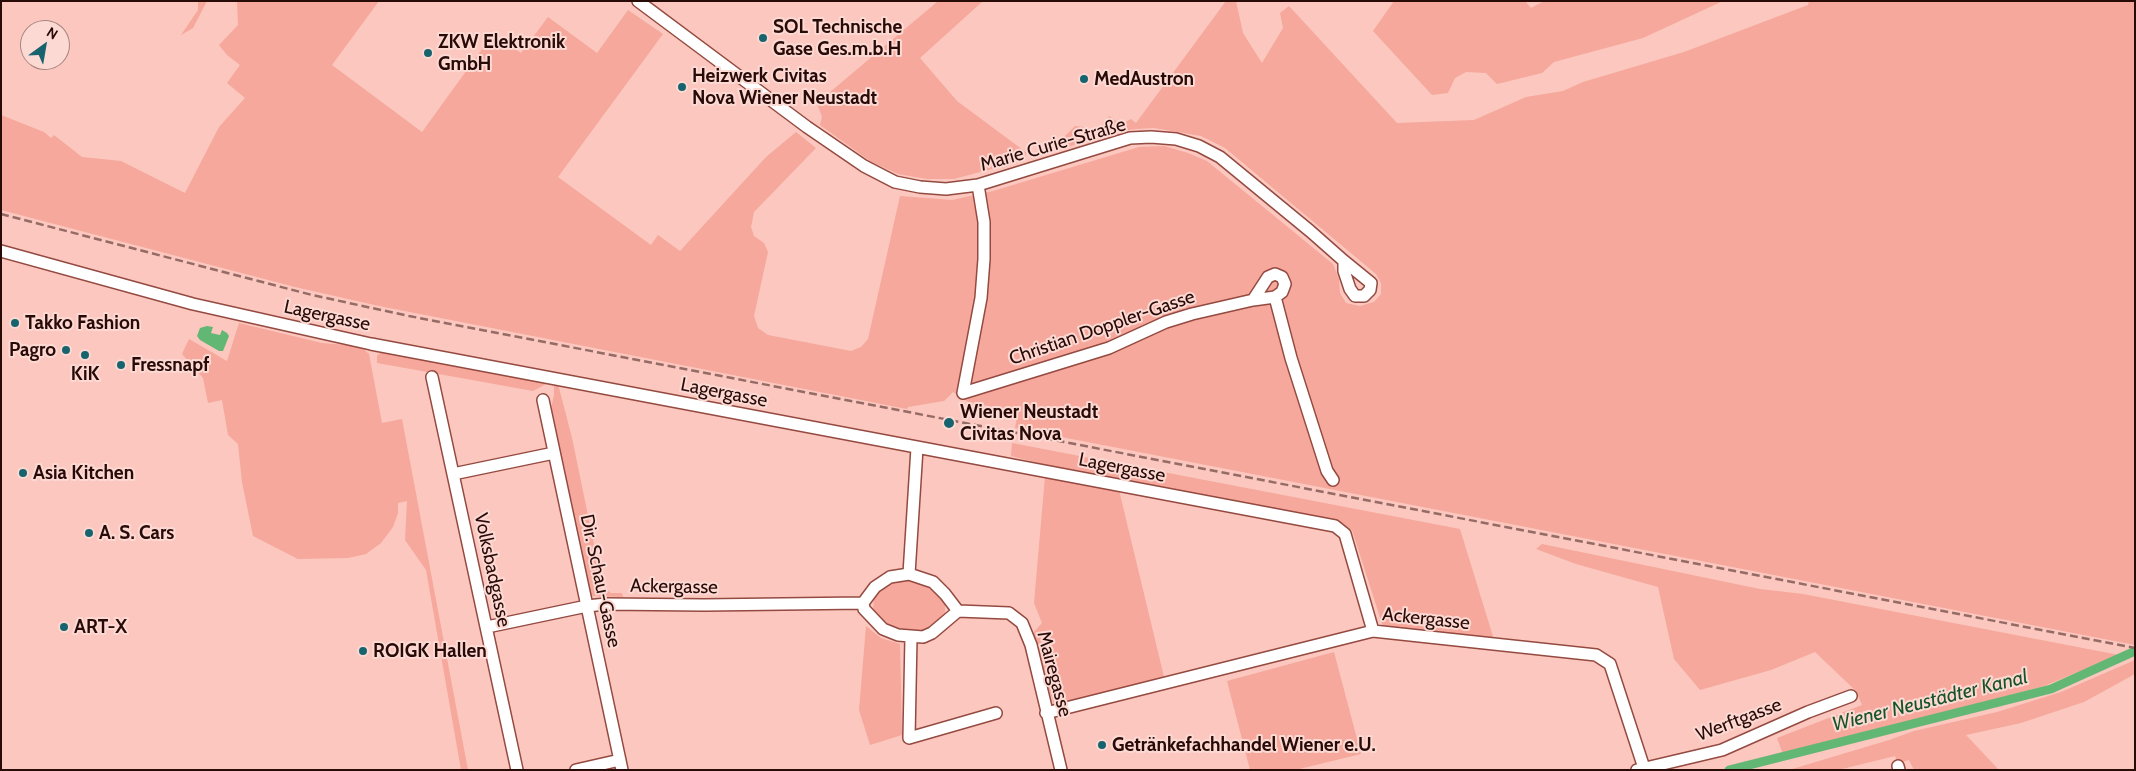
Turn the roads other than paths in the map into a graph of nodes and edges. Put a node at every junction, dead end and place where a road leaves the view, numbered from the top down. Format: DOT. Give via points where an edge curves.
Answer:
graph roads {
  1 [pos="644,3"];
  2 [pos="978,185"];
  3 [pos="1,250"];
  4 [pos="1344,261"];
  5 [pos="1275,296"];
  6 [pos="1253,300"];
  7 [pos="432,377"];
  8 [pos="543,400"];
  9 [pos="917,448"];
  10 [pos="554,453"];
  11 [pos="453,474"];
  12 [pos="1333,480"];
  13 [pos="909,574"];
  14 [pos="863,603"];
  15 [pos="587,606"];
  16 [pos="958,611"];
  17 [pos="487,627"];
  18 [pos="1373,631"];
  19 [pos="911,638"];
  20 [pos="1851,696"];
  21 [pos="996,712"];
  22 [pos="1046,713"];
  23 [pos="621,765"];
  24 [pos="1641,769"];
  25 [pos="517,770"];
  26 [pos="576,770"];
  27 [pos="1061,770"];
  1 -- 2 [label="street, Marie Curie-Straße" via="807,127 864,166 896,182 920,187 946,189"];
  2 -- 4 [label="street, Marie Curie-Straße" via="1130,138 1176,139 1220,157"];
  2 -- 6 [label="street, Christian Doppler-Gasse" via="984,222 984,259 981,298 963,393 1109,348 1166,322"];
  3 -- 9 [label="street, Lagergasse" via="193,304 361,342"];
  5 -- 6 [label="street, Christian Doppler-Gasse"];
  5 -- 6 [label="street" via="1282,292 1285,284 1282,277 1275,274 1268,277"];
  5 -- 12 [label="street" via="1294,368 1327,471"];
  7 -- 11 [label="street, Volksbadgasse"];
  8 -- 10 [label="street, Dir. Schau-Gasse"];
  9 -- 13 [label="street"];
  9 -- 18 [label="street, Lagergasse" via="1335,526 1345,534"];
  10 -- 11 [label="street"];
  10 -- 15 [label="street, Dir. Schau-Gasse"];
  11 -- 17 [label="street, Volksbadgasse"];
  13 -- 14 [label="street" via="890,577 875,587"];
  13 -- 16 [label="street" via="933,582"];
  14 -- 15 [label="street, Ackergasse" via="626,603"];
  14 -- 19 [label="street" via="864,609 883,629"];
  15 -- 17 [label="street, Ackergasse"];
  15 -- 23 [label="street, Dir. Schau-Gasse"];
  16 -- 19 [label="street" via="932,633"];
  16 -- 22 [label="street, Mairegasse" via="1009,613 1022,623 1031,645"];
  17 -- 25 [label="street, Volksbadgasse"];
  18 -- 22 [label="street, Ackergasse"];
  18 -- 24 [label="street, Ackergasse" via="1596,655 1610,664"];
  19 -- 21 [label="street" via="909,738"];
  20 -- 24 [label="street, Werftgasse" via="1722,750"];
  22 -- 27 [label="street, Mairegasse"];
  23 -- 26 [label="street"];
}
